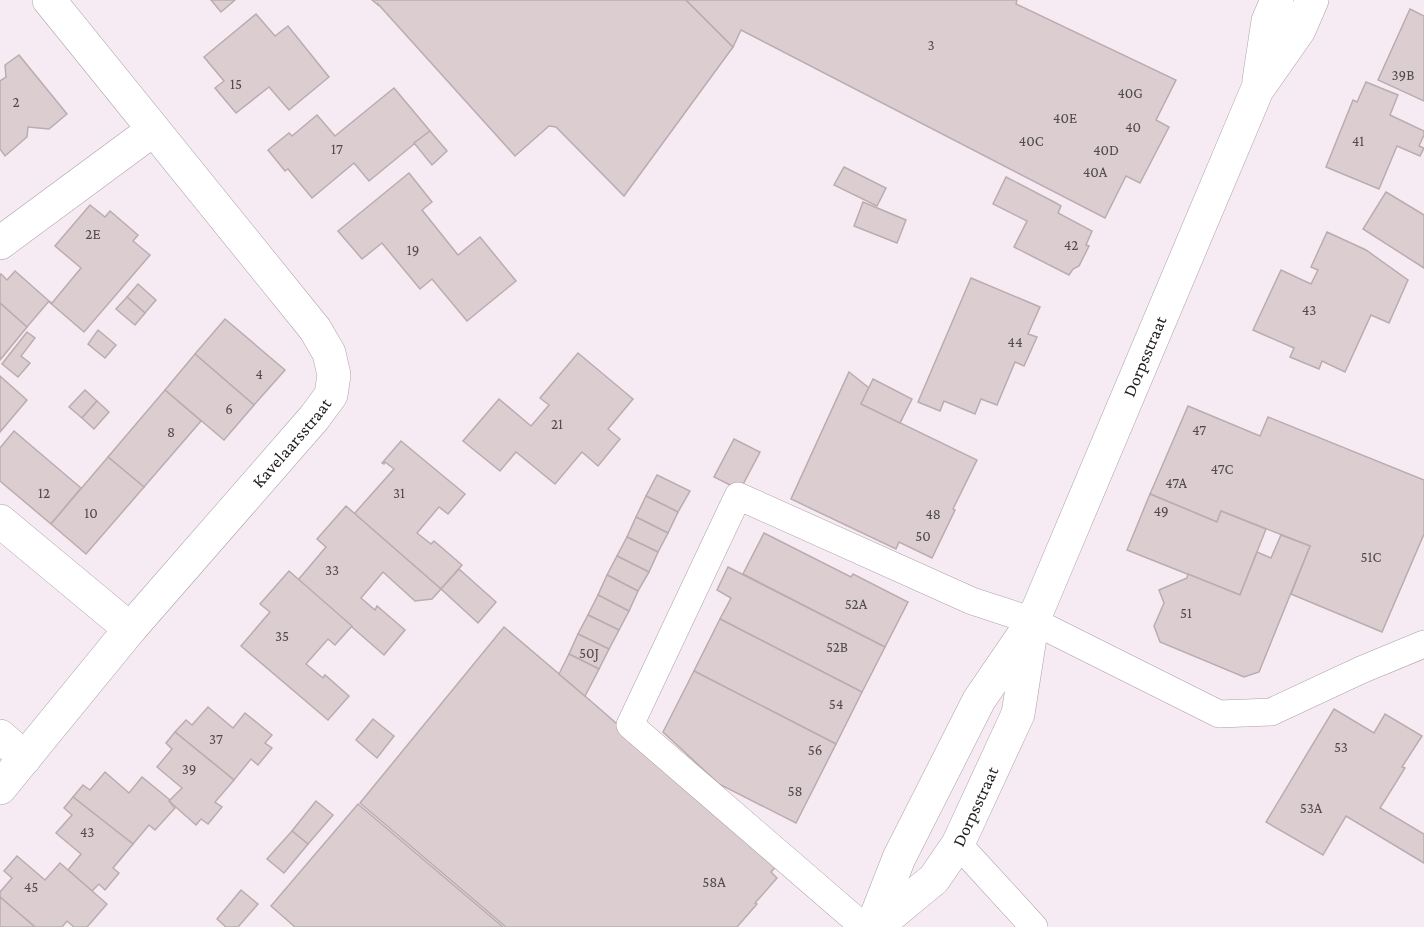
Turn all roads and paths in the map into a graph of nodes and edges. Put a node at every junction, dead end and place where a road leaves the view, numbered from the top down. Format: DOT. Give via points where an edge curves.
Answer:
graph roads {
  1 [pos="49,0"];
  2 [pos="1277,0"];
  3 [pos="1312,0"];
  4 [pos="1257,90"];
  5 [pos="153,130"];
  6 [pos="0,243"];
  7 [pos="0,521"];
  8 [pos="1033,621"];
  9 [pos="129,629"];
  10 [pos="1424,644"];
  11 [pos="0,736"];
  12 [pos="25,758"];
  13 [pos="0,788"];
  14 [pos="958,844"];
  15 [pos="864,927"];
  16 [pos="874,927"];
  17 [pos="1034,927"];
  1 -- 5 [label="street, Kavelaarsstraat"];
  2 -- 4 [label="street, Dorpsstraat" via="1269,21"];
  3 -- 4 [label="street, Dorpsstraat" via="1299,30"];
  4 -- 8 [label="street, Dorpsstraat"];
  5 -- 6 [label="street"];
  5 -- 9 [label="street, Kavelaarsstraat" via="315,328 334,375 331,396 314,418"];
  7 -- 9 [label="street"];
  8 -- 10 [label="lane" via="1219,714 1271,712"];
  8 -- 14 [label="street, Dorpsstraat" via="1018,714"];
  8 -- 15 [label="lane" via="972,601 738,496 630,724"];
  8 -- 16 [label="street, Dorpsstraat" via="979,700 903,849"];
  9 -- 12 [label="street, Kavelaarsstraat"];
  11 -- 12 [label="street"];
  12 -- 13 [label="street, Kavelaarsstraat"];
  14 -- 16 [label="street, Dorpsstraat" via="934,879"];
  14 -- 17 [label="lane"];
}
